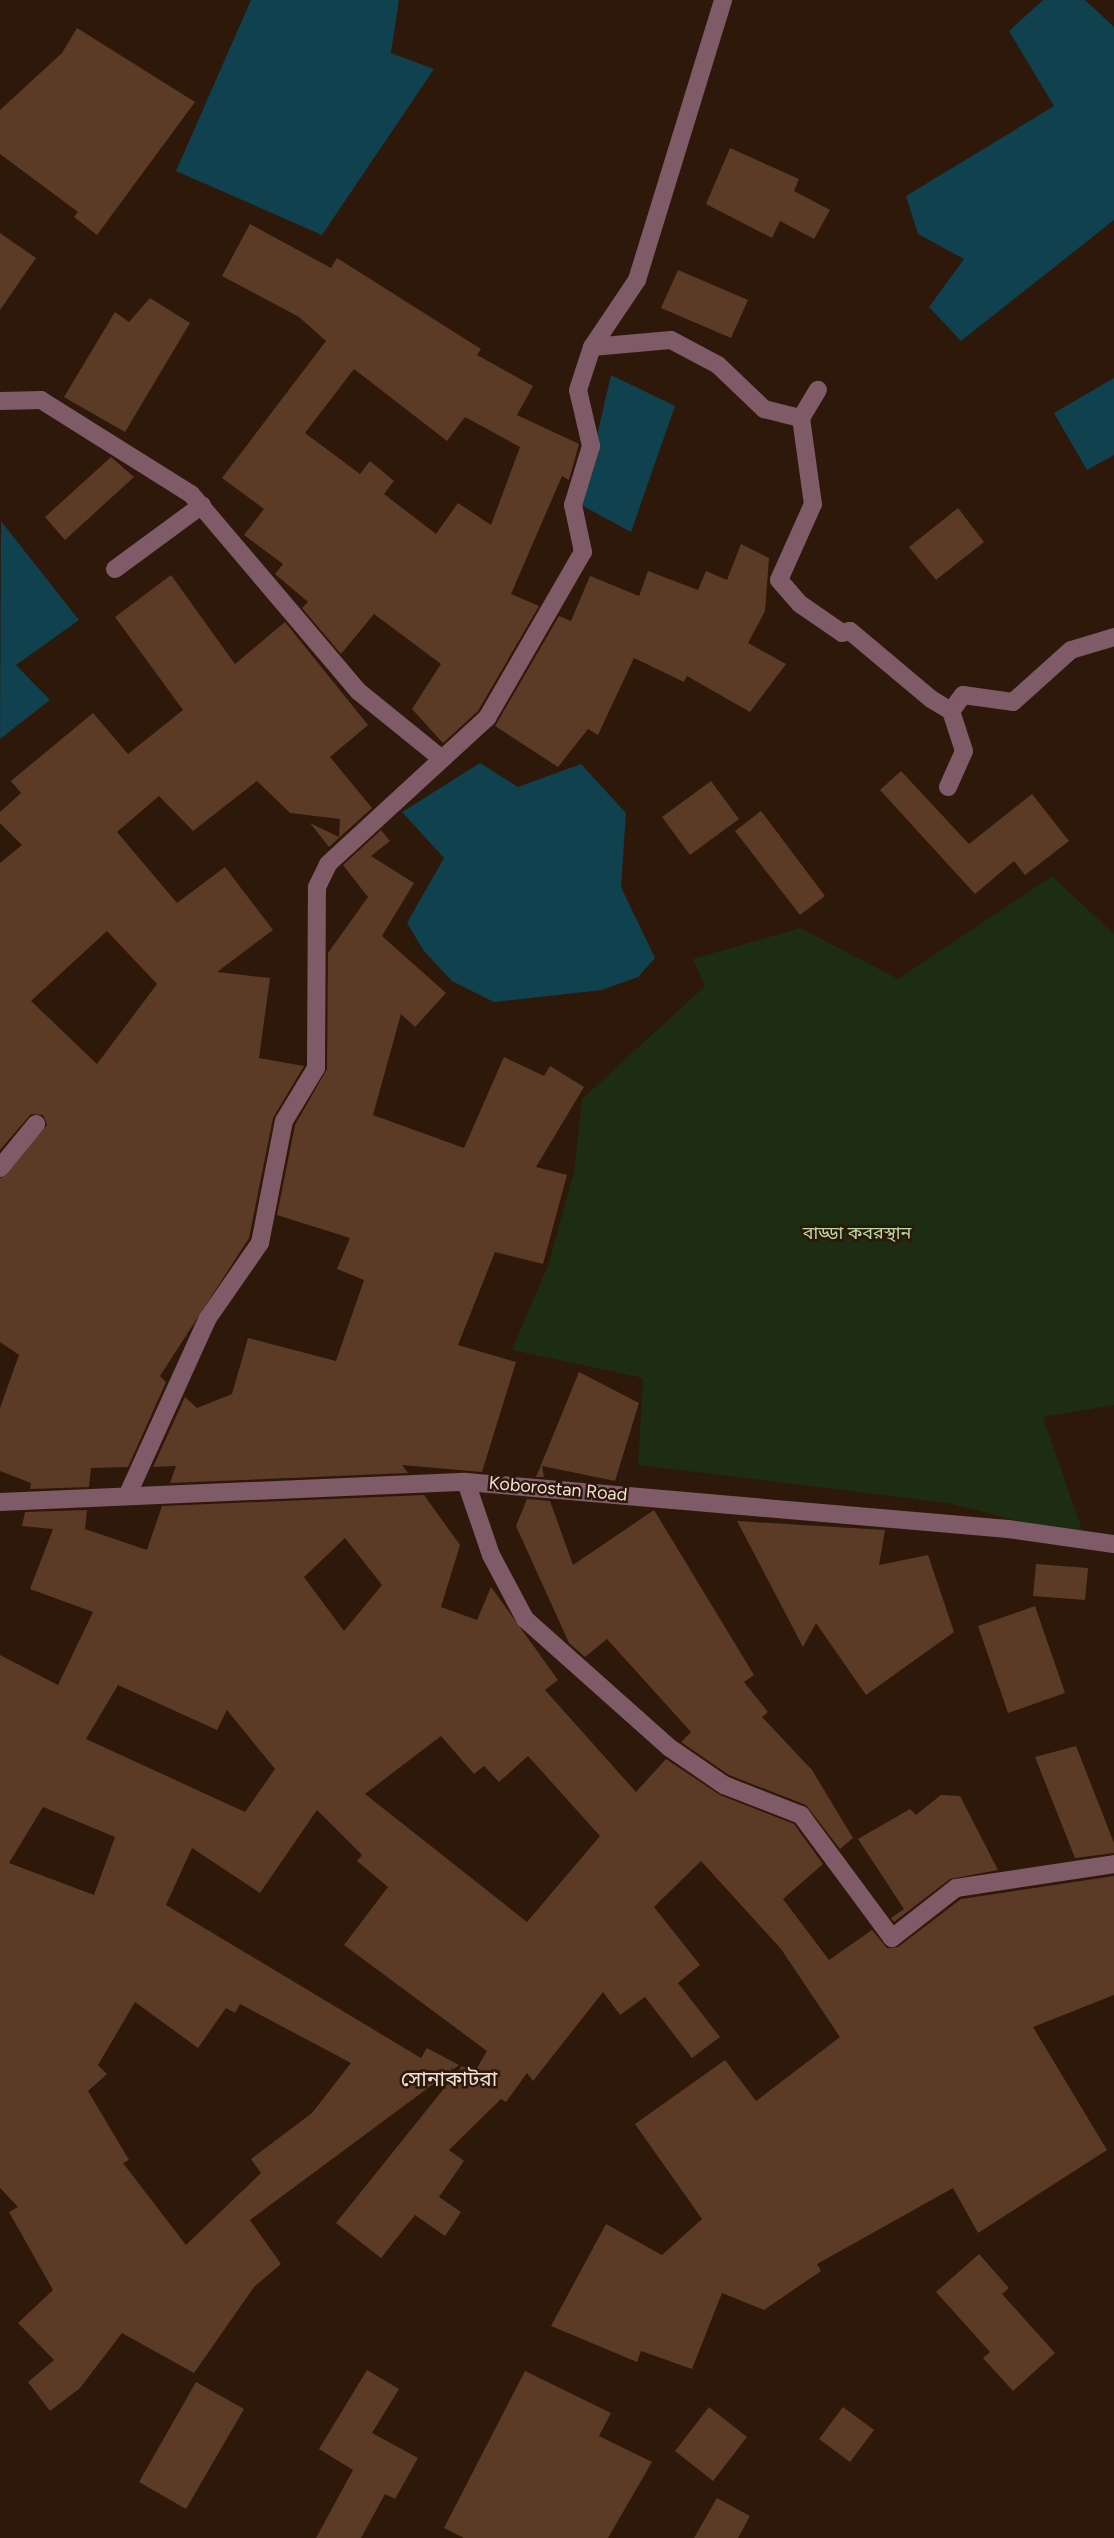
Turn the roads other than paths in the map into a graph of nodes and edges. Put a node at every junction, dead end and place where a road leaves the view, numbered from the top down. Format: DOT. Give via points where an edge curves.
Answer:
graph roads {
  1 [pos="723,0"];
  2 [pos="593,347"];
  3 [pos="818,390"];
  4 [pos="0,401"];
  5 [pos="801,418"];
  6 [pos="202,505"];
  7 [pos="115,569"];
  8 [pos="1114,637"];
  9 [pos="951,711"];
  10 [pos="442,759"];
  11 [pos="948,787"];
  12 [pos="36,1124"];
  13 [pos="0,1168"];
  14 [pos="466,1482"];
  15 [pos="128,1494"];
  16 [pos="0,1502"];
  17 [pos="1114,1544"];
  18 [pos="1114,1864"];
  1 -- 2 [label="street" via="637,280"];
  2 -- 5 [label="street" via="671,340 718,365 764,409"];
  2 -- 10 [label="street" via="578,390 591,446 573,505 583,552 487,718"];
  3 -- 5 [label="street"];
  4 -- 6 [label="street" via="41,400"];
  5 -- 9 [label="street" via="813,504 779,580 800,604 842,633 850,631"];
  6 -- 7 [label="street"];
  6 -- 10 [label="street" via="358,691"];
  8 -- 9 [label="street" via="1071,650 1013,702 963,695"];
  9 -- 11 [label="street" via="964,751"];
  10 -- 15 [label="street" via="328,864 317,887 316,1068 285,1121 260,1243 208,1318"];
  12 -- 13 [label="street"];
  14 -- 15 [label="street, Koborostan Road"];
  14 -- 17 [label="street, Koborostan Road" via="994,1527"];
  14 -- 18 [label="street" via="491,1555 525,1619 670,1748 724,1785 801,1815 892,1938 956,1888"];
  15 -- 16 [label="street, Koborostan Road"];
}
